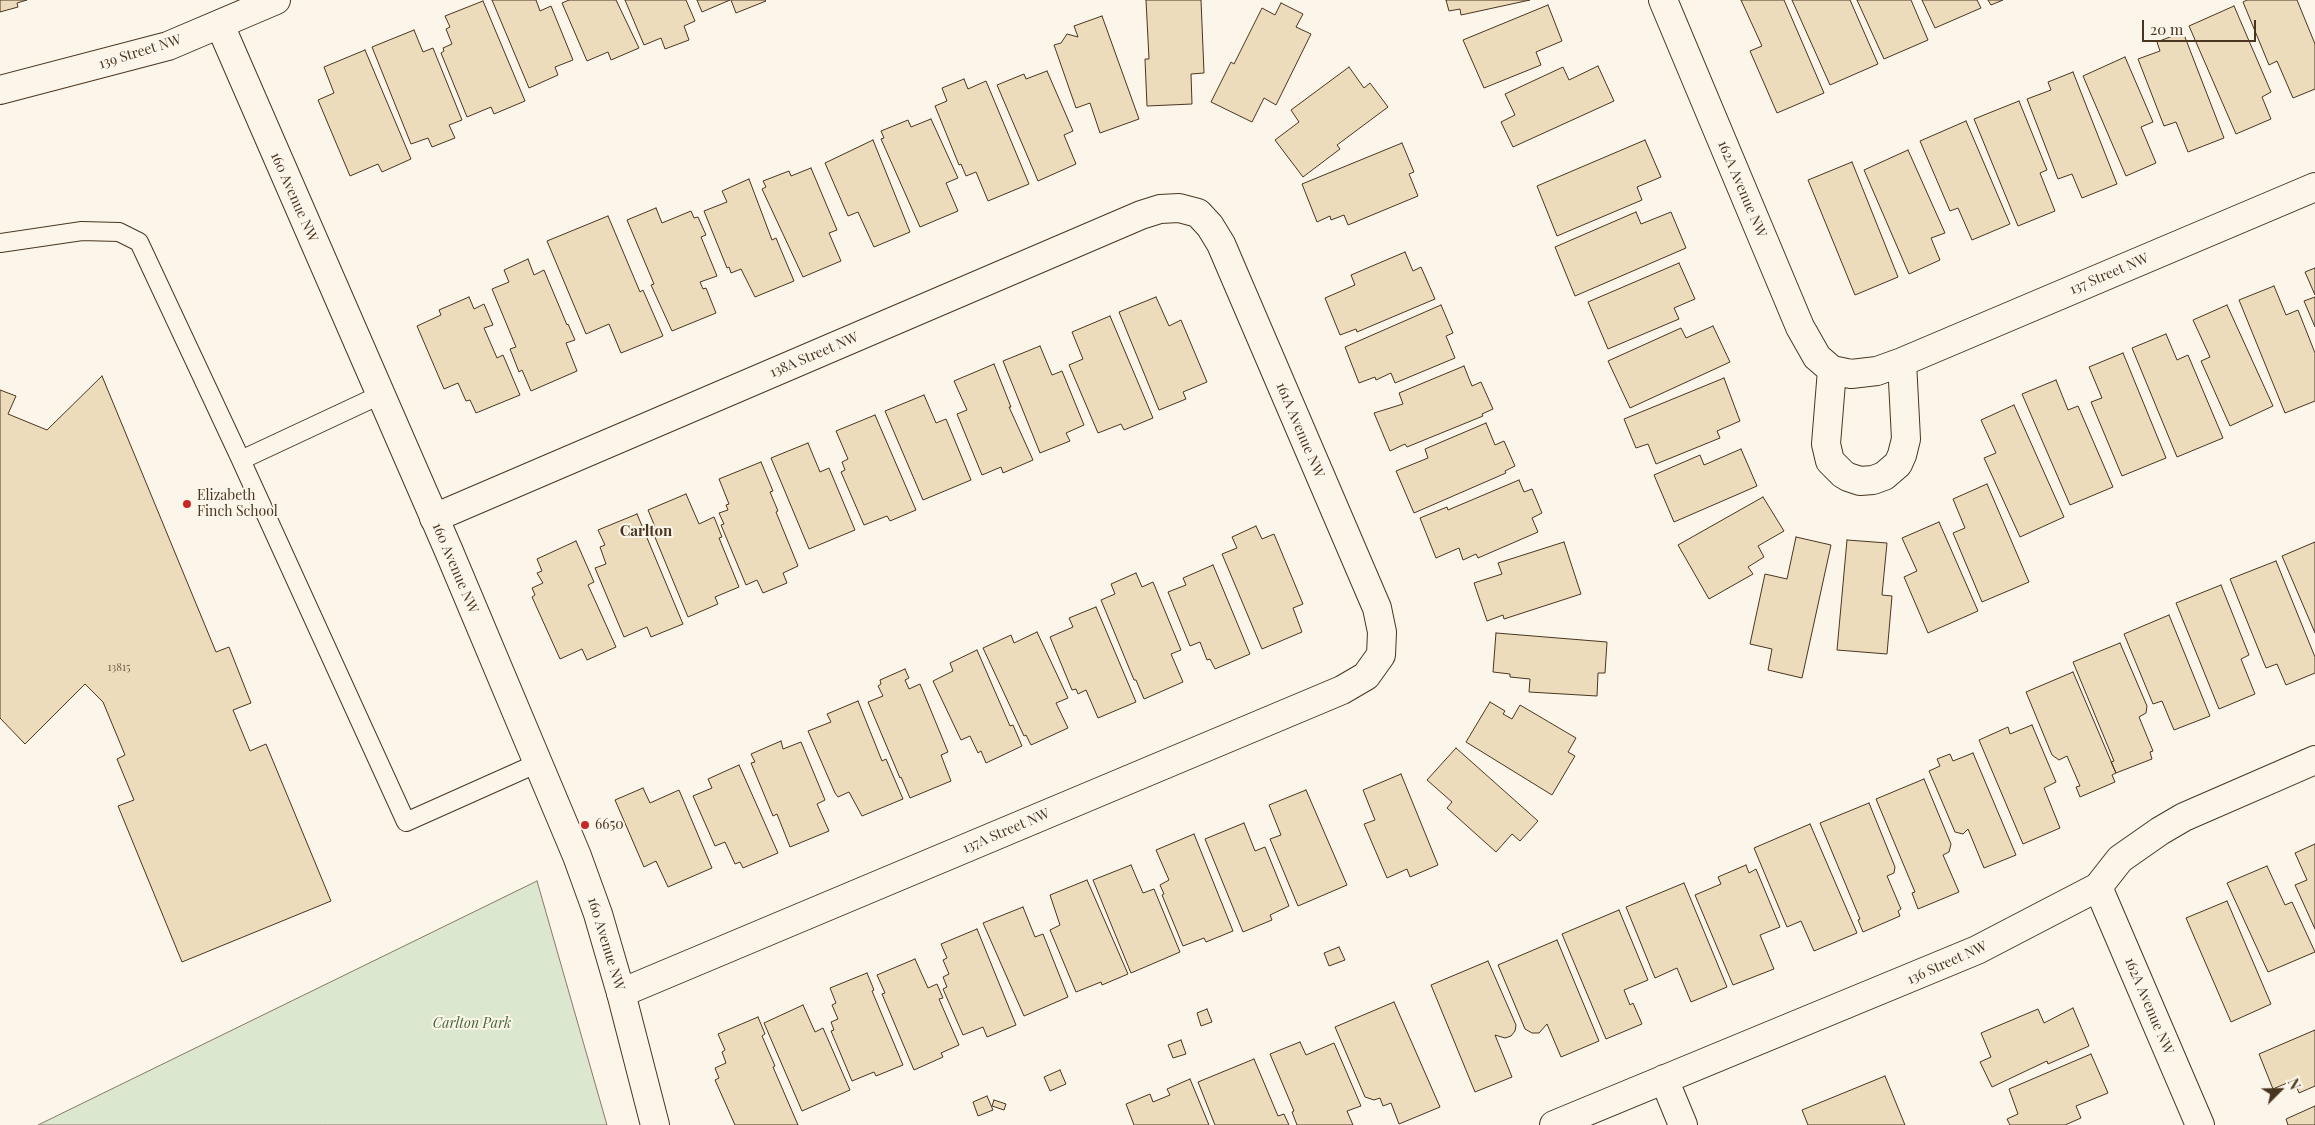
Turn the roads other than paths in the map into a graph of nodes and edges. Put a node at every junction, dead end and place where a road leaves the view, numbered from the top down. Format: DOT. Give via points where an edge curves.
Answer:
graph roads {
  1 [pos="276,0"];
  2 [pos="1663,0"];
  3 [pos="228,14"];
  4 [pos="0,90"];
  5 [pos="2315,186"];
  6 [pos="1198,213"];
  7 [pos="0,243"];
  8 [pos="1902,362"];
  9 [pos="1832,370"];
  10 [pos="380,395"];
  11 [pos="241,460"];
  12 [pos="434,518"];
  13 [pos="1381,654"];
  14 [pos="2315,760"];
  15 [pos="538,763"];
  16 [pos="2098,887"];
  17 [pos="621,993"];
  18 [pos="1664,1079"];
  19 [pos="654,1125"];
  20 [pos="1554,1125"];
  21 [pos="1683,1125"];
  22 [pos="2200,1125"];
  1 -- 3 [label="street, 139 Street NW"];
  2 -- 9 [label="street, 162A Avenue NW" via="1805,339 1817,357"];
  3 -- 4 [label="street, 139 Street NW" via="168,46"];
  3 -- 10 [label="street, 160 Avenue NW"];
  5 -- 8 [label="street, 137 Street NW"];
  6 -- 12 [label="street, 138A Street NW" via="1179,208 1160,209 1142,215"];
  6 -- 13 [label="street, 161A Avenue NW" via="1221,244 1377,608 1382,632"];
  7 -- 11 [label="lane" via="82,232 119,232 139,242"];
  8 -- 9 [label="street, 137 Street NW" via="1877,371 1852,374"];
  8 -- 9 [label="street" via="1906,439 1898,464 1884,476 1873,480 1860,481 1848,477 1830,461 1826,444"];
  10 -- 11 [label="lane"];
  10 -- 12 [label="street, 160 Avenue NW"];
  11 -- 15 [label="lane" via="406,822"];
  12 -- 15 [label="street, 160 Avenue NW"];
  13 -- 17 [label="street, 137A Street NW" via="1366,676 1342,690"];
  14 -- 16 [label="street, 136 Street NW" via="2168,826 2120,859"];
  15 -- 17 [label="street, 160 Avenue NW" via="598,914"];
  16 -- 18 [label="street, 136 Street NW" via="1948,964"];
  16 -- 22 [label="street, 162A Avenue NW"];
  17 -- 19 [label="street, 160 Avenue NW"];
  18 -- 20 [label="street, 136 Street NW"];
  18 -- 21 [label="street"];
}
